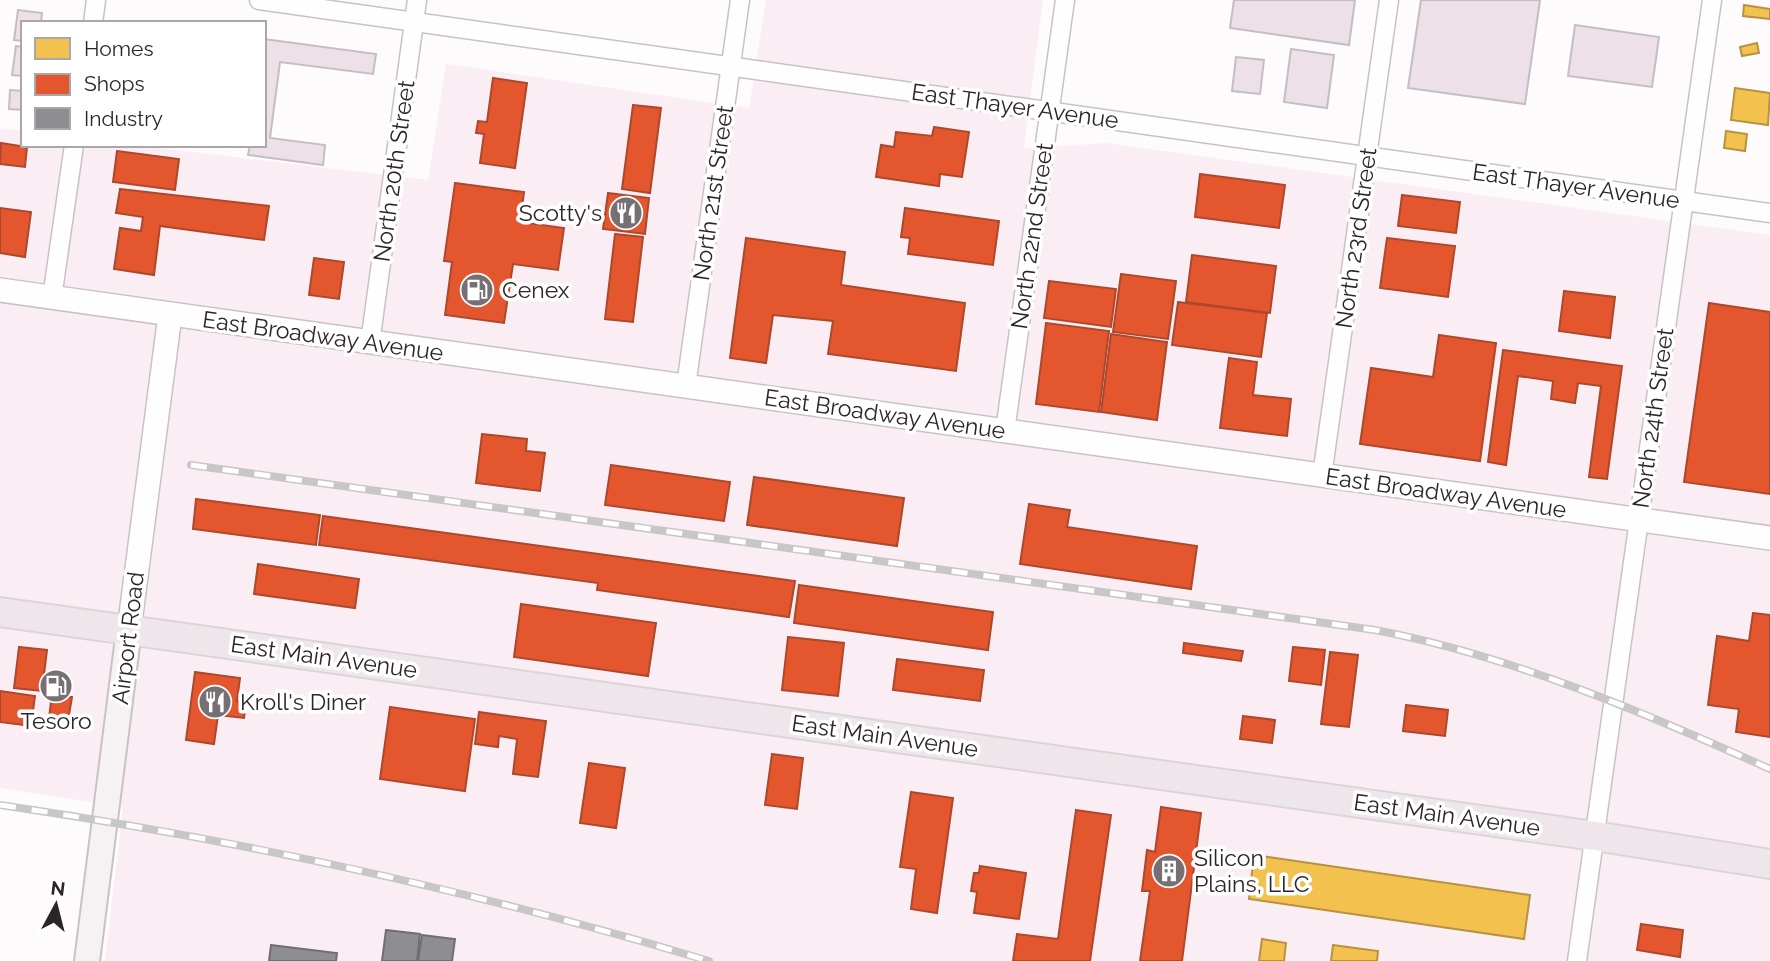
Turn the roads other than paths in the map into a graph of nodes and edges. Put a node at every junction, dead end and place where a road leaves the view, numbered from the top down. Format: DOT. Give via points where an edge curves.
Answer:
graph roads {
  1 [pos="96,0"];
  2 [pos="259,0"];
  3 [pos="417,0"];
  4 [pos="740,0"];
  5 [pos="1065,0"];
  6 [pos="1388,0"];
  7 [pos="1712,0"];
  8 [pos="93,21"];
  9 [pos="415,21"];
  10 [pos="731,66"];
  11 [pos="1049,111"];
  12 [pos="74,147"];
  13 [pos="1367,158"];
  14 [pos="1684,201"];
  15 [pos="1770,213"];
  16 [pos="0,290"];
  17 [pos="52,298"];
  18 [pos="170,315"];
  19 [pos="370,342"];
  20 [pos="686,386"];
  21 [pos="1005,431"];
  22 [pos="1322,476"];
  23 [pos="1639,520"];
  24 [pos="1770,538"];
  25 [pos="0,612"];
  26 [pos="129,630"];
  27 [pos="1595,836"];
  28 [pos="1770,864"];
  29 [pos="88,961"];
  30 [pos="1577,961"];
  1 -- 8 [label="street"];
  2 -- 9 [label="street, East Thayer Avenue"];
  3 -- 9 [label="street, North 20th Street"];
  4 -- 10 [label="street, North 21st Street"];
  5 -- 11 [label="street, North 22nd Street"];
  6 -- 13 [label="street, North 23rd Street"];
  7 -- 14 [label="street, North 24th Street"];
  9 -- 10 [label="street, East Thayer Avenue"];
  9 -- 19 [label="street, North 20th Street"];
  10 -- 11 [label="street, East Thayer Avenue"];
  10 -- 20 [label="street, North 21st Street"];
  11 -- 13 [label="street, East Thayer Avenue"];
  11 -- 21 [label="street, North 22nd Street"];
  12 -- 17 [label="street"];
  13 -- 14 [label="street, East Thayer Avenue"];
  13 -- 22 [label="street, North 23rd Street"];
  14 -- 15 [label="street, East Thayer Avenue"];
  14 -- 23 [label="street, North 24th Street"];
  16 -- 17 [label="street, East Broadway Avenue"];
  17 -- 18 [label="street, East Broadway Avenue"];
  18 -- 19 [label="street, East Broadway Avenue"];
  18 -- 26 [label="street, Airport Road"];
  19 -- 20 [label="street, East Broadway Avenue"];
  20 -- 21 [label="street, East Broadway Avenue"];
  21 -- 22 [label="street, East Broadway Avenue"];
  22 -- 23 [label="street, East Broadway Avenue"];
  23 -- 24 [label="street, East Broadway Avenue"];
  23 -- 27 [label="street, North 24th Street"];
  25 -- 26 [label="main road, East Main Avenue"];
  26 -- 27 [label="main road, East Main Avenue"];
  26 -- 29 [label="main road, Airport Road"];
  27 -- 28 [label="main road, East Main Avenue"];
  27 -- 30 [label="street, North 24th Street"];
}
